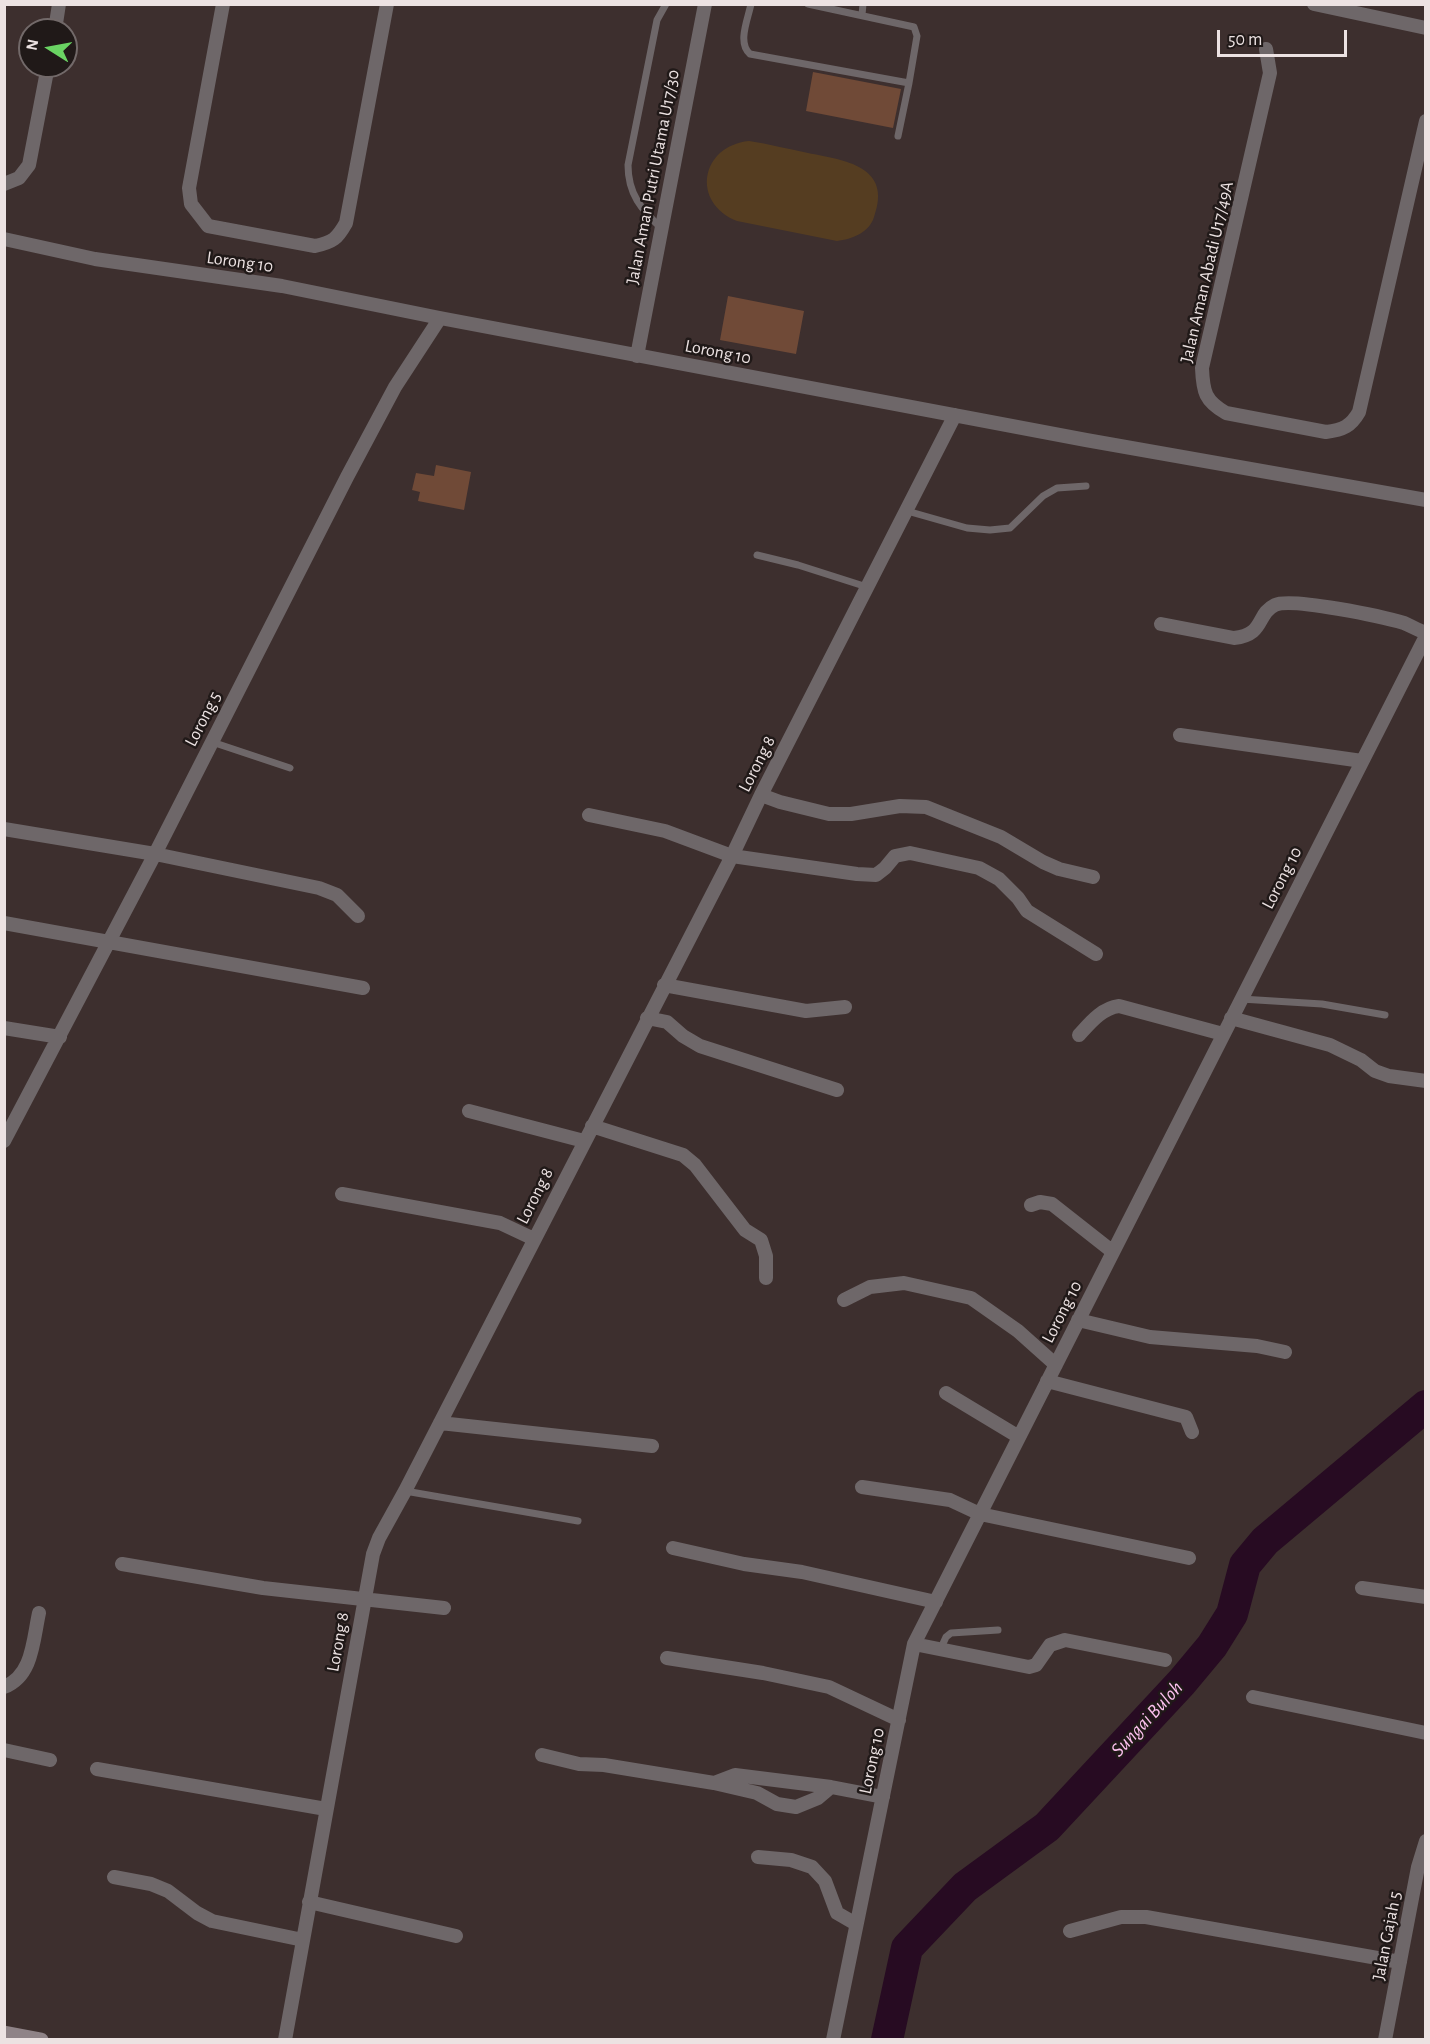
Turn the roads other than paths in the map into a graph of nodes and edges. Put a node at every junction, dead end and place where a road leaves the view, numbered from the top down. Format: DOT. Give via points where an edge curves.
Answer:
graph roads {
  1 [pos="224,4"];
  2 [pos="387,4"];
  3 [pos="666,4"];
  4 [pos="705,4"];
  5 [pos="751,4"];
  6 [pos="808,4"];
  7 [pos="863,4"];
  8 [pos="1314,4"];
  9 [pos="862,15"];
  10 [pos="1425,28"];
  11 [pos="1266,49"];
  12 [pos="46,78"];
  13 [pos="909,83"];
  14 [pos="1425,121"];
  15 [pos="898,136"];
  16 [pos="4,184"];
  17 [pos="662,229"];
  18 [pos="4,239"];
  19 [pos="440,318"];
  20 [pos="637,356"];
  21 [pos="955,415"];
  22 [pos="1086,486"];
  23 [pos="1425,500"];
  24 [pos="907,511"];
  25 [pos="757,555"];
  26 [pos="867,587"];
  27 [pos="1161,624"];
  28 [pos="1425,635"];
  29 [pos="1418,664"];
  30 [pos="1180,735"];
  31 [pos="212,742"];
  32 [pos="1362,761"];
  33 [pos="290,768"];
  34 [pos="761,795"];
  35 [pos="589,815"];
  36 [pos="4,829"];
  37 [pos="155,854"];
  38 [pos="732,856"];
  39 [pos="1093,877"];
  40 [pos="358,916"];
  41 [pos="4,923"];
  42 [pos="109,944"];
  43 [pos="1096,954"];
  44 [pos="664,985"];
  45 [pos="363,988"];
  46 [pos="1241,999"];
  47 [pos="845,1007"];
  48 [pos="1385,1015"];
  49 [pos="647,1018"];
  50 [pos="1231,1018"];
  51 [pos="4,1028"];
  52 [pos="1223,1034"];
  53 [pos="1079,1035"];
  54 [pos="60,1037"];
  55 [pos="1425,1081"];
  56 [pos="837,1090"];
  57 [pos="469,1111"];
  58 [pos="592,1126"];
  59 [pos="6,1133"];
  60 [pos="584,1141"];
  61 [pos="342,1194"];
  62 [pos="1030,1205"];
  63 [pos="534,1239"];
  64 [pos="1113,1252"];
  65 [pos="766,1278"];
  66 [pos="844,1300"];
  67 [pos="1078,1320"];
  68 [pos="1285,1352"];
  69 [pos="1056,1365"];
  70 [pos="1047,1381"];
  71 [pos="946,1393"];
  72 [pos="440,1423"];
  73 [pos="1192,1432"];
  74 [pos="1019,1437"];
  75 [pos="652,1446"];
  76 [pos="862,1487"];
  77 [pos="405,1491"];
  78 [pos="980,1514"];
  79 [pos="578,1521"];
  80 [pos="673,1548"];
  81 [pos="1189,1558"];
  82 [pos="122,1564"];
  83 [pos="1362,1588"];
  84 [pos="1425,1597"];
  85 [pos="365,1600"];
  86 [pos="936,1602"];
  87 [pos="444,1608"];
  88 [pos="39,1613"];
  89 [pos="998,1630"];
  90 [pos="914,1644"];
  91 [pos="941,1648"];
  92 [pos="667,1658"];
  93 [pos="1165,1660"];
  94 [pos="4,1688"];
  95 [pos="1253,1697"];
  96 [pos="899,1720"];
  97 [pos="1425,1733"];
  98 [pos="4,1750"];
  99 [pos="542,1755"];
  100 [pos="50,1760"];
  101 [pos="97,1769"];
  102 [pos="714,1783"];
  103 [pos="831,1786"];
  104 [pos="883,1797"];
  105 [pos="326,1809"];
  106 [pos="1425,1840"];
  107 [pos="758,1857"];
  108 [pos="114,1877"];
  109 [pos="309,1902"];
  110 [pos="856,1924"];
  111 [pos="1070,1931"];
  112 [pos="456,1936"];
  113 [pos="303,1940"];
  114 [pos="1400,1962"];
  115 [pos="4,2033"];
  116 [pos="41,2040"];
  117 [pos="285,2040"];
  118 [pos="833,2040"];
  119 [pos="1385,2040"];
  1 -- 2 [label="street" via="189,188 191,204 208,226 315,246 331,243 346,223"];
  3 -- 17 [label="lane" via="657,20 628,165 628,182 642,210"];
  4 -- 17 [label="street, Jalan Aman Putri Utama U17/30"];
  5 -- 13 [label="lane" via="744,40 750,54"];
  6 -- 9 [label="lane"];
  7 -- 9 [label="lane"];
  8 -- 10 [label="street"];
  9 -- 13 [label="lane" via="914,27 917,36"];
  11 -- 14 [label="street, Jalan Aman Abadi U17/49A" via="1270,73 1202,368 1207,397 1226,412 1326,432 1340,431 1353,423 1359,412"];
  12 -- 16 [label="street" via="29,165 20,178"];
  13 -- 15 [label="lane"];
  17 -- 20 [label="street, Jalan Aman Putri Utama U17/30"];
  18 -- 19 [label="street, Lorong 10" via="95,259 282,286"];
  19 -- 20 [label="street, Lorong 10"];
  19 -- 31 [label="street, Lorong 5" via="395,387"];
  20 -- 21 [label="street, Lorong 10"];
  21 -- 23 [label="street, Lorong 10"];
  21 -- 24 [label="street, Lorong 8"];
  22 -- 24 [label="lane" via="1057,488 1010,528 967,528"];
  24 -- 26 [label="street, Lorong 8"];
  25 -- 26 [label="lane"];
  26 -- 34 [label="street, Lorong 8"];
  27 -- 28 [label="street" via="1245,637 1279,603 1391,620"];
  28 -- 29 [label="street, Lorong 10"];
  29 -- 32 [label="street, Lorong 10"];
  30 -- 32 [label="street"];
  31 -- 33 [label="lane"];
  31 -- 37 [label="street, Lorong 5"];
  32 -- 46 [label="street, Lorong 10"];
  34 -- 38 [label="street, Lorong 8"];
  34 -- 39 [label="street" via="829,814 926,807 1002,837 1059,869"];
  35 -- 38 [label="street" via="664,831"];
  36 -- 37 [label="street"];
  37 -- 40 [label="street" via="319,888 337,895"];
  37 -- 42 [label="street, Lorong 5"];
  38 -- 43 [label="street" via="876,875 895,856 910,853 979,868 999,879 1027,911"];
  38 -- 44 [label="street, Lorong 8"];
  41 -- 42 [label="street"];
  42 -- 45 [label="street"];
  42 -- 54 [label="street, Lorong 5"];
  44 -- 47 [label="street" via="806,1011"];
  44 -- 49 [label="street, Lorong 8"];
  46 -- 48 [label="lane" via="1322,1004"];
  46 -- 50 [label="street, Lorong 10"];
  49 -- 56 [label="street" via="667,1022 700,1046"];
  49 -- 58 [label="street, Lorong 8"];
  50 -- 52 [label="street, Lorong 10"];
  50 -- 55 [label="street" via="1330,1045 1389,1076"];
  51 -- 54 [label="street"];
  52 -- 53 [label="street" via="1119,1006 1094,1019"];
  52 -- 64 [label="street, Lorong 10"];
  54 -- 59 [label="street, Lorong 5"];
  57 -- 60 [label="street"];
  58 -- 60 [label="street, Lorong 8"];
  58 -- 65 [label="street" via="683,1155 695,1165 745,1230 761,1240"];
  60 -- 63 [label="street, Lorong 8"];
  61 -- 63 [label="street" via="500,1223"];
  62 -- 64 [label="street" via="1052,1204"];
  63 -- 72 [label="street, Lorong 8"];
  64 -- 67 [label="street, Lorong 10"];
  66 -- 69 [label="street" via="870,1287 904,1283 971,1298 993,1311"];
  67 -- 68 [label="street" via="1150,1337"];
  67 -- 69 [label="street, Lorong 10"];
  69 -- 70 [label="street, Lorong 10"];
  70 -- 73 [label="street" via="1186,1417"];
  70 -- 74 [label="street, Lorong 10"];
  71 -- 74 [label="street"];
  72 -- 75 [label="street"];
  72 -- 77 [label="street, Lorong 8"];
  74 -- 78 [label="street, Lorong 10"];
  76 -- 78 [label="street" via="950,1500"];
  77 -- 79 [label="lane"];
  77 -- 85 [label="street, Lorong 8" via="378,1538"];
  78 -- 81 [label="street"];
  78 -- 86 [label="street, Lorong 10"];
  80 -- 86 [label="street"];
  82 -- 85 [label="street" via="263,1588"];
  83 -- 84 [label="street"];
  85 -- 87 [label="street"];
  85 -- 105 [label="street, Lorong 8"];
  86 -- 90 [label="street, Lorong 10"];
  88 -- 94 [label="street" via="28,1666 22,1677"];
  89 -- 91 [label="lane" via="951,1634"];
  90 -- 91 [label="street"];
  90 -- 96 [label="street, Lorong 10"];
  91 -- 93 [label="street" via="1029,1667 1036,1665 1050,1645 1072,1640"];
  92 -- 96 [label="street" via="829,1687"];
  95 -- 97 [label="street"];
  96 -- 104 [label="street, Lorong 10"];
  98 -- 100 [label="street"];
  99 -- 102 [label="street"];
  101 -- 105 [label="street"];
  102 -- 103 [label="street" via="735,1775"];
  102 -- 103 [label="street" via="796,1807 818,1798"];
  103 -- 104 [label="street"];
  104 -- 110 [label="street, Lorong 10"];
  105 -- 109 [label="street, Lorong 8"];
  106 -- 114 [label="street, Jalan Gajah 5"];
  107 -- 110 [label="street" via="812,1867 825,1881 837,1913"];
  108 -- 113 [label="street" via="168,1891 212,1921"];
  109 -- 112 [label="street"];
  109 -- 113 [label="street, Lorong 8"];
  110 -- 118 [label="street, Lorong 10"];
  111 -- 114 [label="street" via="1121,1917 1146,1917"];
  113 -- 117 [label="street, Lorong 8"];
  114 -- 119 [label="street, Jalan Gajah 5"];
  115 -- 116 [label="street"];
}
